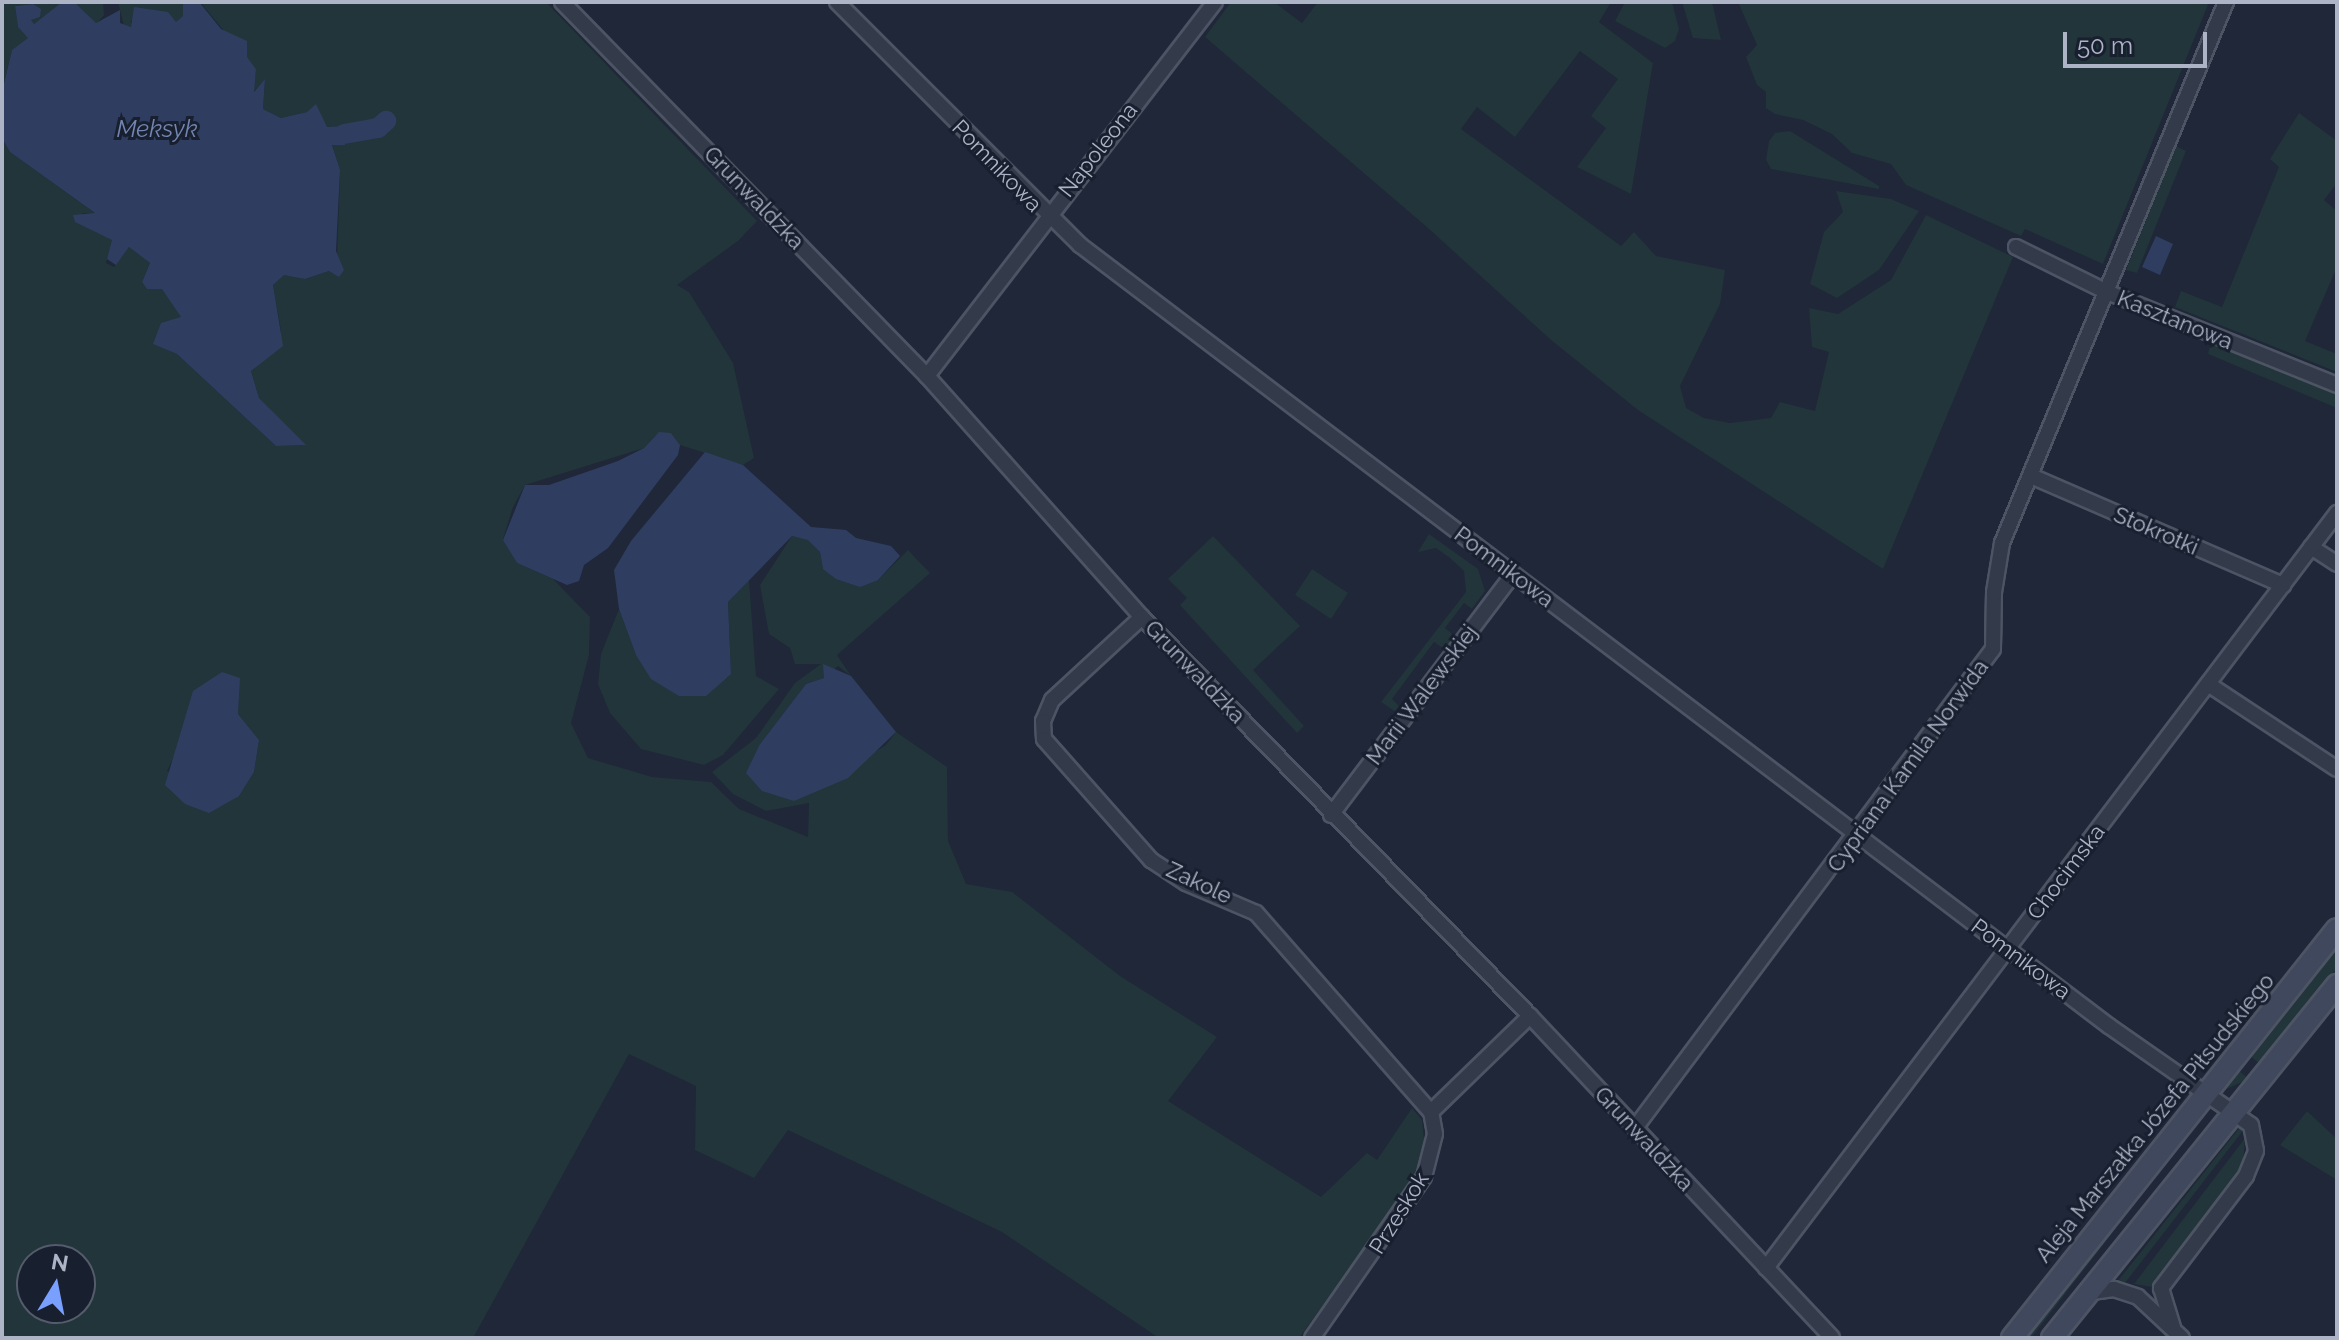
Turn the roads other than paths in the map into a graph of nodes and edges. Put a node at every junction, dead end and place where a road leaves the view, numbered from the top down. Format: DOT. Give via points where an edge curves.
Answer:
graph roads {
  1 [pos="562,2"];
  2 [pos="837,2"];
  3 [pos="1215,2"];
  4 [pos="2226,2"];
  5 [pos="1046,216"];
  6 [pos="2016,247"];
  7 [pos="2107,292"];
  8 [pos="927,376"];
  9 [pos="2337,385"];
  10 [pos="2031,476"];
  11 [pos="2337,513"];
  12 [pos="2311,547"];
  13 [pos="2337,564"];
  14 [pos="1513,574"];
  15 [pos="2283,585"];
  16 [pos="1142,617"];
  17 [pos="2208,684"];
  18 [pos="2337,769"];
  19 [pos="1331,815"];
  20 [pos="1857,836"];
  21 [pos="2337,929"];
  22 [pos="2008,950"];
  23 [pos="2337,985"];
  24 [pos="1530,1016"];
  25 [pos="2204,1095"];
  26 [pos="1431,1112"];
  27 [pos="2233,1114"];
  28 [pos="1635,1128"];
  29 [pos="1766,1268"];
  30 [pos="2085,1293"];
  31 [pos="2178,1332"];
  32 [pos="1312,1338"];
  33 [pos="1832,1338"];
  34 [pos="2012,1338"];
  35 [pos="2052,1338"];
  1 -- 8 [label="street, Grunwaldzka"];
  2 -- 5 [label="street, Pomnikowa"];
  3 -- 5 [label="street, Napoleona"];
  4 -- 7 [label="street, Cypriana Kamila Norwida"];
  5 -- 8 [label="street, Napoleona"];
  5 -- 14 [label="street, Pomnikowa"];
  6 -- 7 [label="street, Kasztanowa"];
  7 -- 9 [label="street, Kasztanowa"];
  7 -- 10 [label="street, Cypriana Kamila Norwida"];
  8 -- 16 [label="street, Grunwaldzka"];
  10 -- 15 [label="street, Stokrotki"];
  10 -- 20 [label="street, Cypriana Kamila Norwida" via="1995,571 1993,649"];
  11 -- 12 [label="street, Chocimska"];
  12 -- 13 [label="street"];
  12 -- 15 [label="street, Chocimska"];
  14 -- 19 [label="street, Marii Walewskiej"];
  14 -- 20 [label="street, Pomnikowa"];
  15 -- 17 [label="street, Chocimska"];
  16 -- 19 [label="street, Grunwaldzka"];
  16 -- 26 [label="street, Zakole" via="1052,700 1043,721 1044,739 1151,860 1186,883 1256,913"];
  17 -- 18 [label="street"];
  17 -- 22 [label="street, Chocimska"];
  19 -- 24 [label="street, Grunwaldzka"];
  20 -- 22 [label="street, Pomnikowa"];
  20 -- 28 [label="street, Cypriana Kamila Norwida"];
  21 -- 25 [label="main road, Aleja Marszałka Józefa Piłsudskiego"];
  22 -- 25 [label="street, Pomnikowa"];
  22 -- 29 [label="street, Chocimska"];
  23 -- 27 [label="main road"];
  24 -- 26 [label="street"];
  24 -- 28 [label="street, Grunwaldzka"];
  25 -- 27 [label="street, Pomnikowa"];
  25 -- 34 [label="main road, Aleja Marszałka Józefa Piłsudskiego"];
  26 -- 32 [label="street, Przeskok" via="1435,1134 1424,1177"];
  27 -- 30 [label="main road"];
  27 -- 31 [label="street" via="2251,1125 2256,1151 2246,1176 2161,1288"];
  28 -- 29 [label="street, Grunwaldzka"];
  29 -- 33 [label="street, Grunwaldzka"];
  30 -- 31 [label="street" via="2124,1291"];
  30 -- 35 [label="main road"];
}
